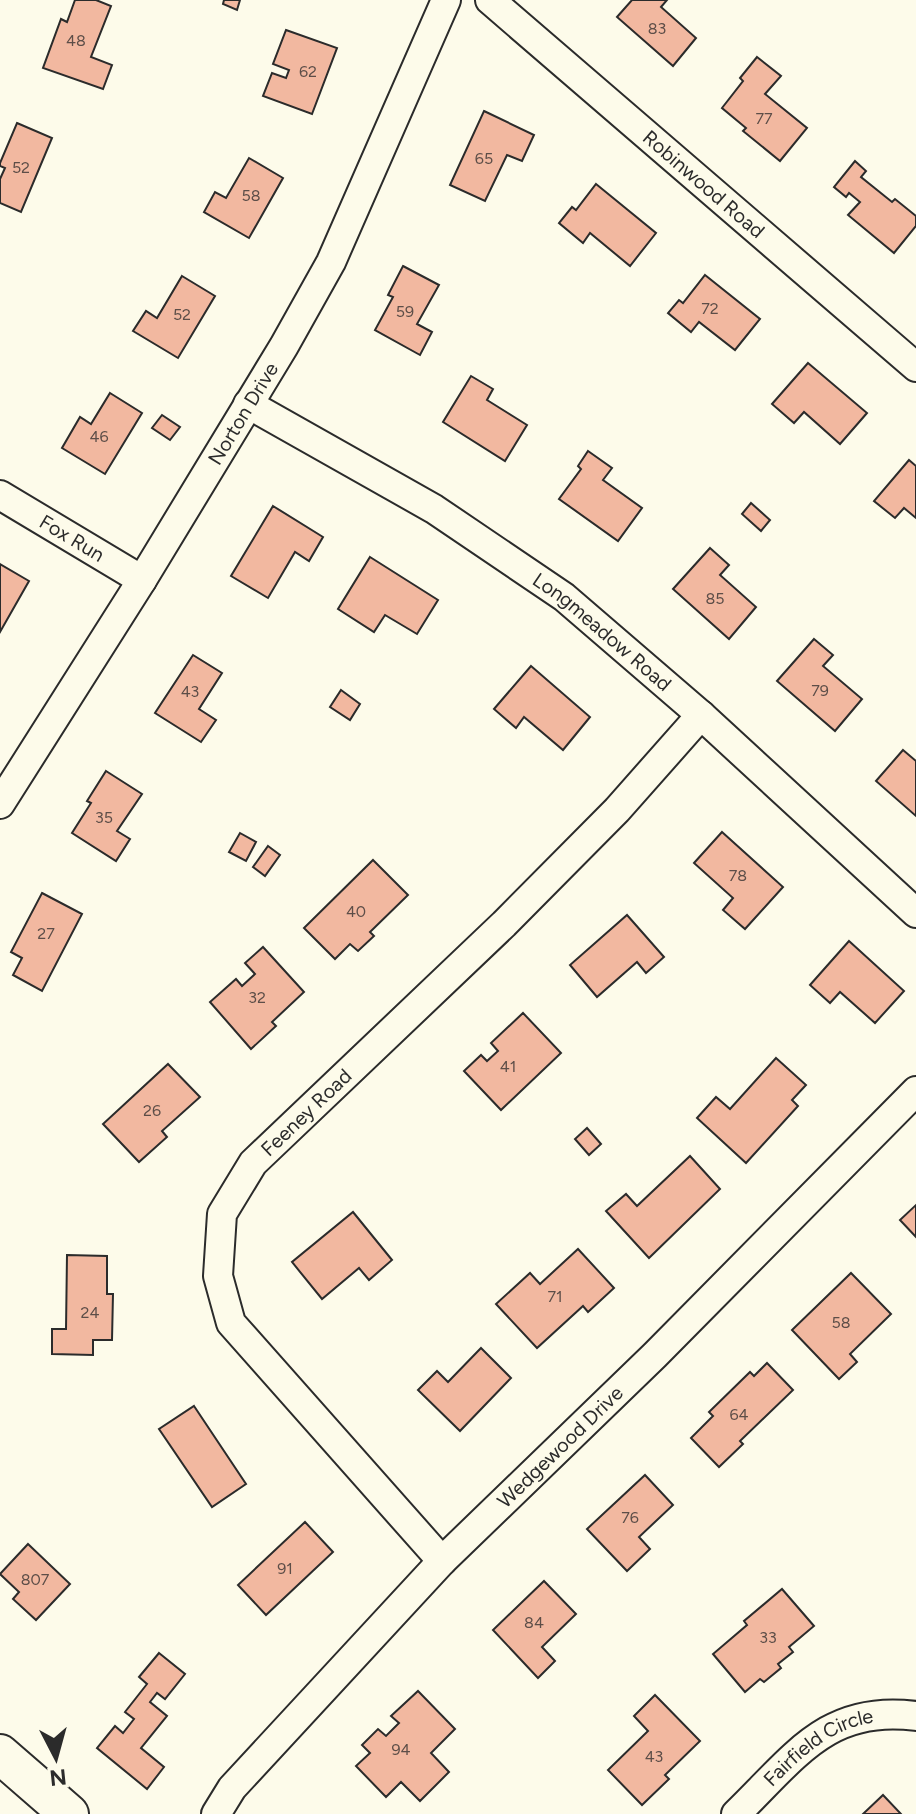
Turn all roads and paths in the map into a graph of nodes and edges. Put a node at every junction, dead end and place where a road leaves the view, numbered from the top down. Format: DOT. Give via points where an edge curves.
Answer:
graph roads {
  1 [pos="446,0"];
  2 [pos="490,0"];
  3 [pos="916,367"];
  4 [pos="248,404"];
  5 [pos="0,495"];
  6 [pos="142,580"];
  7 [pos="701,715"];
  8 [pos="0,804"];
  9 [pos="916,913"];
  10 [pos="916,1091"];
  11 [pos="442,1561"];
  12 [pos="916,1716"];
  13 [pos="0,1754"];
  14 [pos="69,1814"];
  15 [pos="216,1814"];
  16 [pos="736,1814"];
  1 -- 4 [label="street, Norton Drive" via="331,262"];
  2 -- 3 [label="street, Robinwood Road"];
  4 -- 6 [label="street, Norton Drive"];
  4 -- 7 [label="street, Longmeadow Road" via="434,509 564,597"];
  5 -- 6 [label="street, Fox Run"];
  6 -- 8 [label="street, Norton Drive"];
  7 -- 9 [label="street, Longmeadow Road"];
  7 -- 11 [label="street, Feeney Road" via="617,810 253,1163 222,1214 218,1276 231,1323"];
  10 -- 11 [label="street, Wedgewood Drive"];
  11 -- 15 [label="street, Wedgewood Drive" via="232,1788"];
  12 -- 16 [label="street, Fairfield Circle" via="853,1718 820,1733"];
  13 -- 14 [label="main road"];
}
